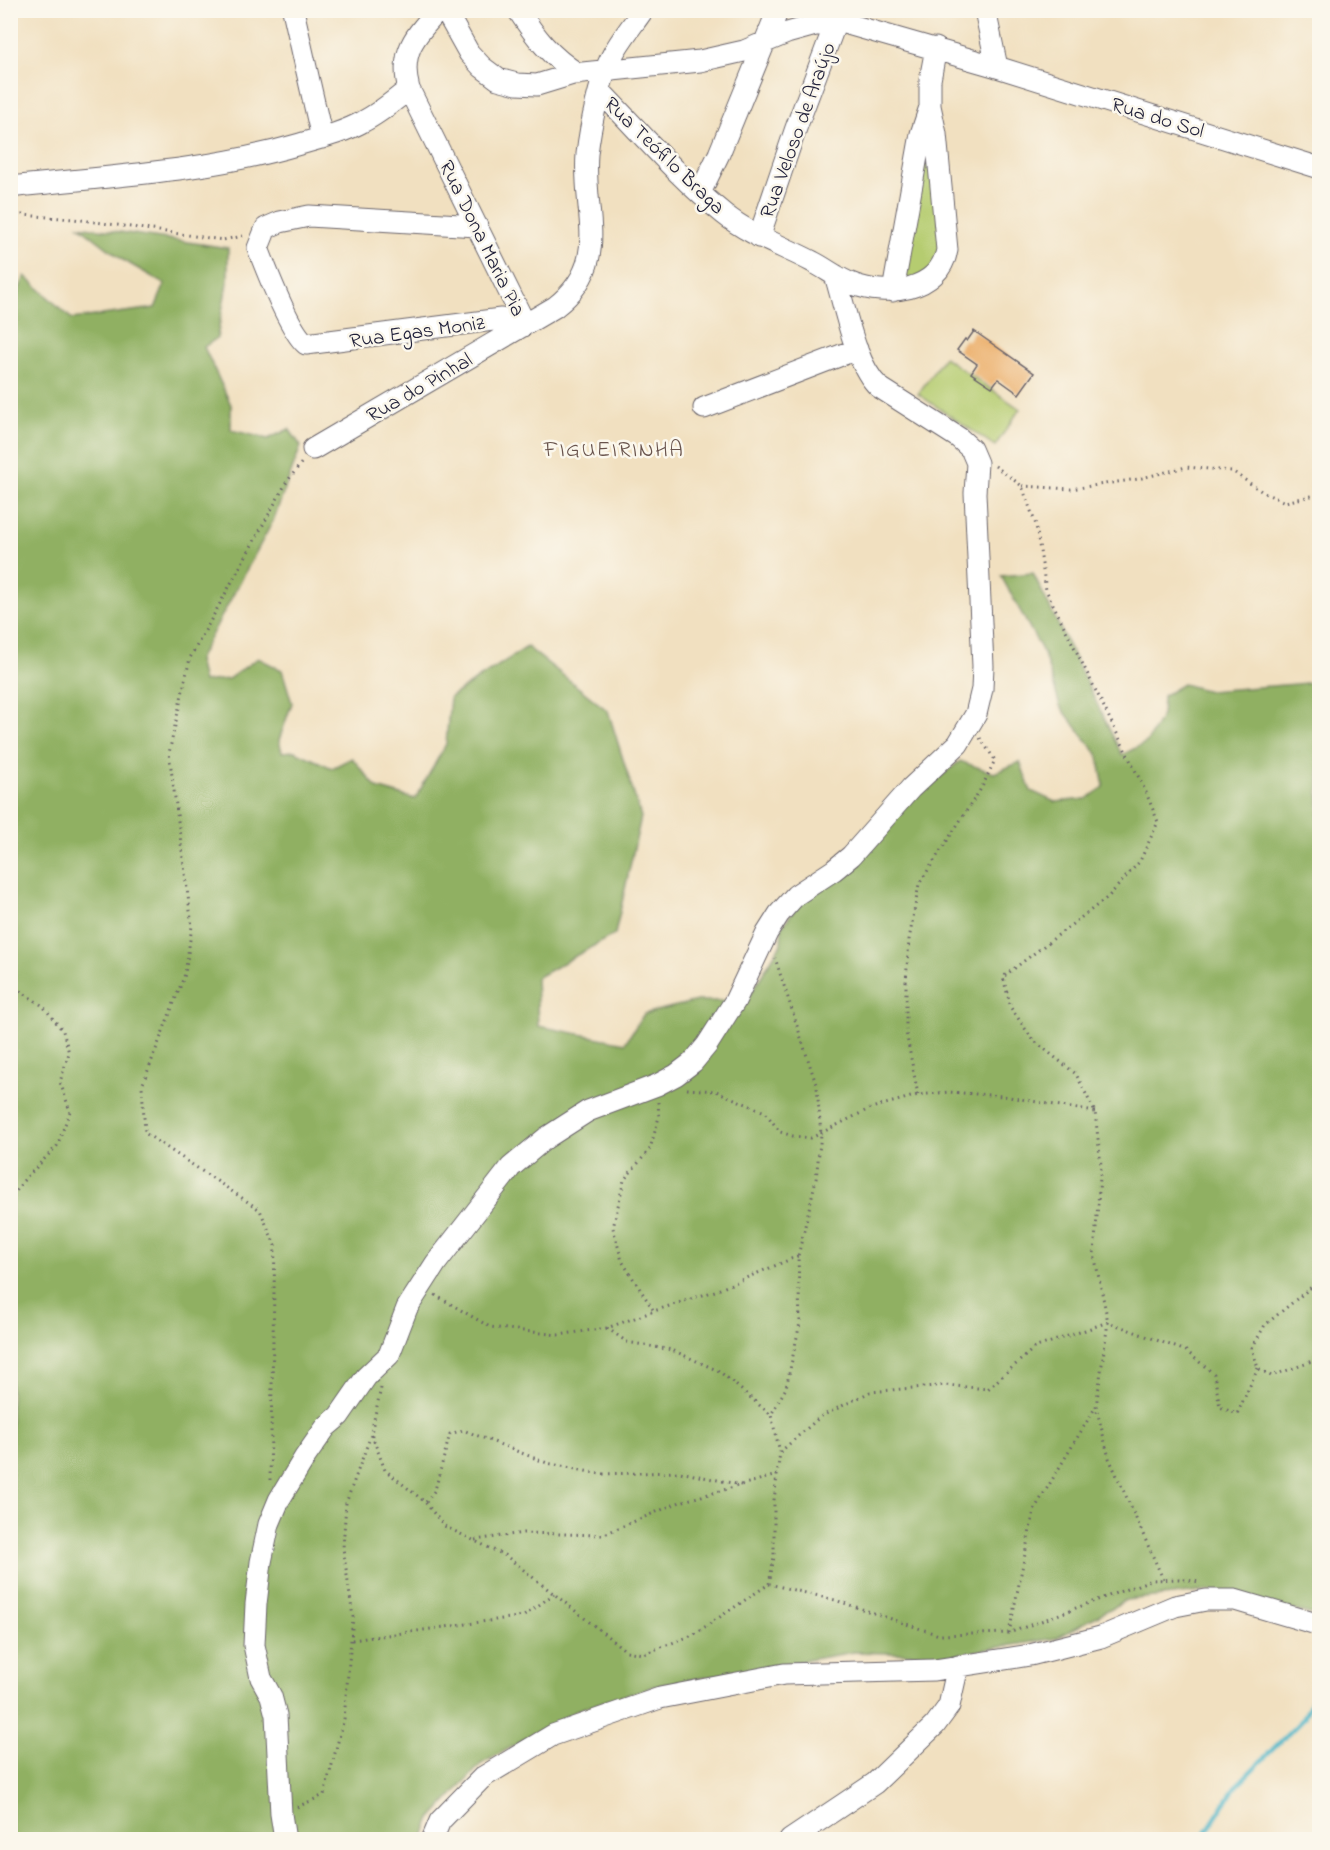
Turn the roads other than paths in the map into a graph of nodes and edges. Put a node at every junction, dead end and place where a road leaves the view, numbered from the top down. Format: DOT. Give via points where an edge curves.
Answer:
graph roads {
  1 [pos="293,10"];
  2 [pos="439,10"];
  3 [pos="445,10"];
  4 [pos="518,10"];
  5 [pos="643,10"];
  6 [pos="778,10"];
  7 [pos="985,10"];
  8 [pos="836,22"];
  9 [pos="764,43"];
  10 [pos="936,48"];
  11 [pos="997,67"];
  12 [pos="578,74"];
  13 [pos="603,81"];
  14 [pos="409,89"];
  15 [pos="930,106"];
  16 [pos="322,138"];
  17 [pos="1320,168"];
  18 [pos="10,187"];
  19 [pos="700,193"];
  20 [pos="477,226"];
  21 [pos="759,237"];
  22 [pos="835,275"];
  23 [pos="893,291"];
  24 [pos="525,324"];
  25 [pos="857,349"];
  26 [pos="704,408"];
  27 [pos="313,449"];
  28 [pos="1320,1625"];
  29 [pos="958,1666"];
  30 [pos="285,1839"];
  31 [pos="432,1839"];
  32 [pos="790,1839"];
  1 -- 16 [label="street"];
  2 -- 14 [label="street" via="418,32 409,51 405,69"];
  3 -- 12 [label="street" via="476,60 498,79 537,85"];
  4 -- 12 [label="street" via="543,47"];
  5 -- 13 [label="street, Rua Dona Maria Pia" via="610,58"];
  6 -- 9 [label="street"];
  7 -- 11 [label="street"];
  8 -- 9 [label="street" via="787,33"];
  8 -- 10 [label="street, Rua do Sol"];
  8 -- 21 [label="street, Rua Veloso de Araújo"];
  9 -- 13 [label="street" via="727,56"];
  9 -- 19 [label="street"];
  10 -- 11 [label="street, Rua do Sol"];
  10 -- 15 [label="street, Rua Teófilo Braga"];
  11 -- 17 [label="street, Rua do Sol"];
  12 -- 13 [label="street"];
  13 -- 19 [label="street, Rua Teófilo Braga"];
  13 -- 24 [label="street, Rua Dona Maria Pia" via="587,153 591,253 577,286 567,298"];
  14 -- 16 [label="street" via="362,123"];
  14 -- 20 [label="street, Rua Dona Maria Pia"];
  15 -- 23 [label="street, Rua Teófilo Braga" via="921,134"];
  15 -- 23 [label="street, Rua Teófilo Braga" via="936,134 946,257 933,277 911,288"];
  16 -- 18 [label="street" via="211,165"];
  19 -- 21 [label="street, Rua Teófilo Braga"];
  20 -- 24 [label="street, Rua Dona Maria Pia"];
  20 -- 24 [label="street, Rua Egas Moniz" via="309,216 266,228 258,248 295,331 309,345 501,319"];
  21 -- 22 [label="street, Rua Teófilo Braga"];
  22 -- 23 [label="street, Rua Teófilo Braga" via="866,289"];
  22 -- 25 [label="street"];
  24 -- 27 [label="street, Rua do Pinhal"];
  25 -- 26 [label="street"];
  25 -- 30 [label="street" via="873,381 959,438 975,456 983,666 979,703 971,725 958,744 911,788 851,856 786,904 767,933 722,1024 693,1062 662,1082 588,1111 546,1137 511,1167 436,1263 407,1308 389,1355 326,1427 279,1500 261,1562 254,1645 261,1678 276,1715"];
  28 -- 29 [label="street" via="1235,1600 1206,1600 1175,1606 1101,1637 1029,1655"];
  29 -- 31 [label="street" via="784,1674 660,1698 553,1736 483,1777 440,1821"];
  29 -- 32 [label="street" via="949,1706 936,1725 875,1783"];
}
